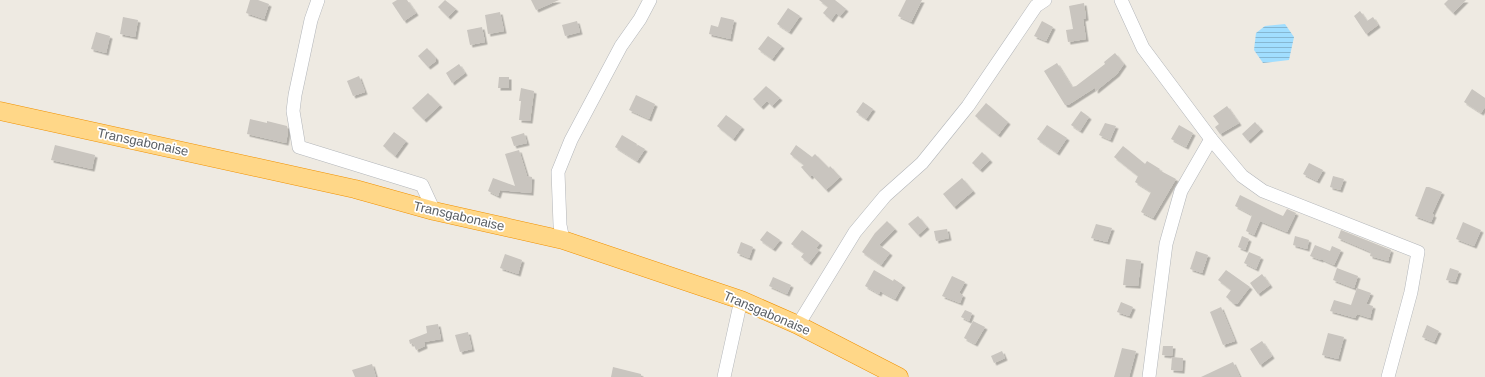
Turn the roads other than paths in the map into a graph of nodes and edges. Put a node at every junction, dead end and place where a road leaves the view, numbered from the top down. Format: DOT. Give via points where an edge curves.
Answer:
graph roads {
  1 [pos="318,0"];
  2 [pos="650,0"];
  3 [pos="1044,0"];
  4 [pos="1121,0"];
  5 [pos="0,111"];
  6 [pos="1211,140"];
  7 [pos="434,211"];
  8 [pos="563,240"];
  9 [pos="741,300"];
  10 [pos="798,325"];
  11 [pos="724,377"];
  12 [pos="898,377"];
  13 [pos="1149,377"];
  14 [pos="1388,377"];
  1 -- 7 [label="street" via="311,20 295,95 293,111 299,147 422,185"];
  2 -- 8 [label="street" via="621,46 571,140 558,172"];
  3 -- 10 [label="street" via="1036,6 968,106 922,163 885,196 855,232"];
  4 -- 6 [label="street" via="1143,48"];
  5 -- 7 [label="highway, Transgabonaise" via="355,189"];
  6 -- 13 [label="street" via="1181,191 1166,244"];
  6 -- 14 [label="street" via="1242,176 1263,190 1418,252 1411,292"];
  7 -- 8 [label="highway, Transgabonaise"];
  8 -- 9 [label="highway, Transgabonaise"];
  9 -- 10 [label="highway, Transgabonaise"];
  9 -- 11 [label="street"];
  10 -- 12 [label="highway, Transgabonaise"];
}
